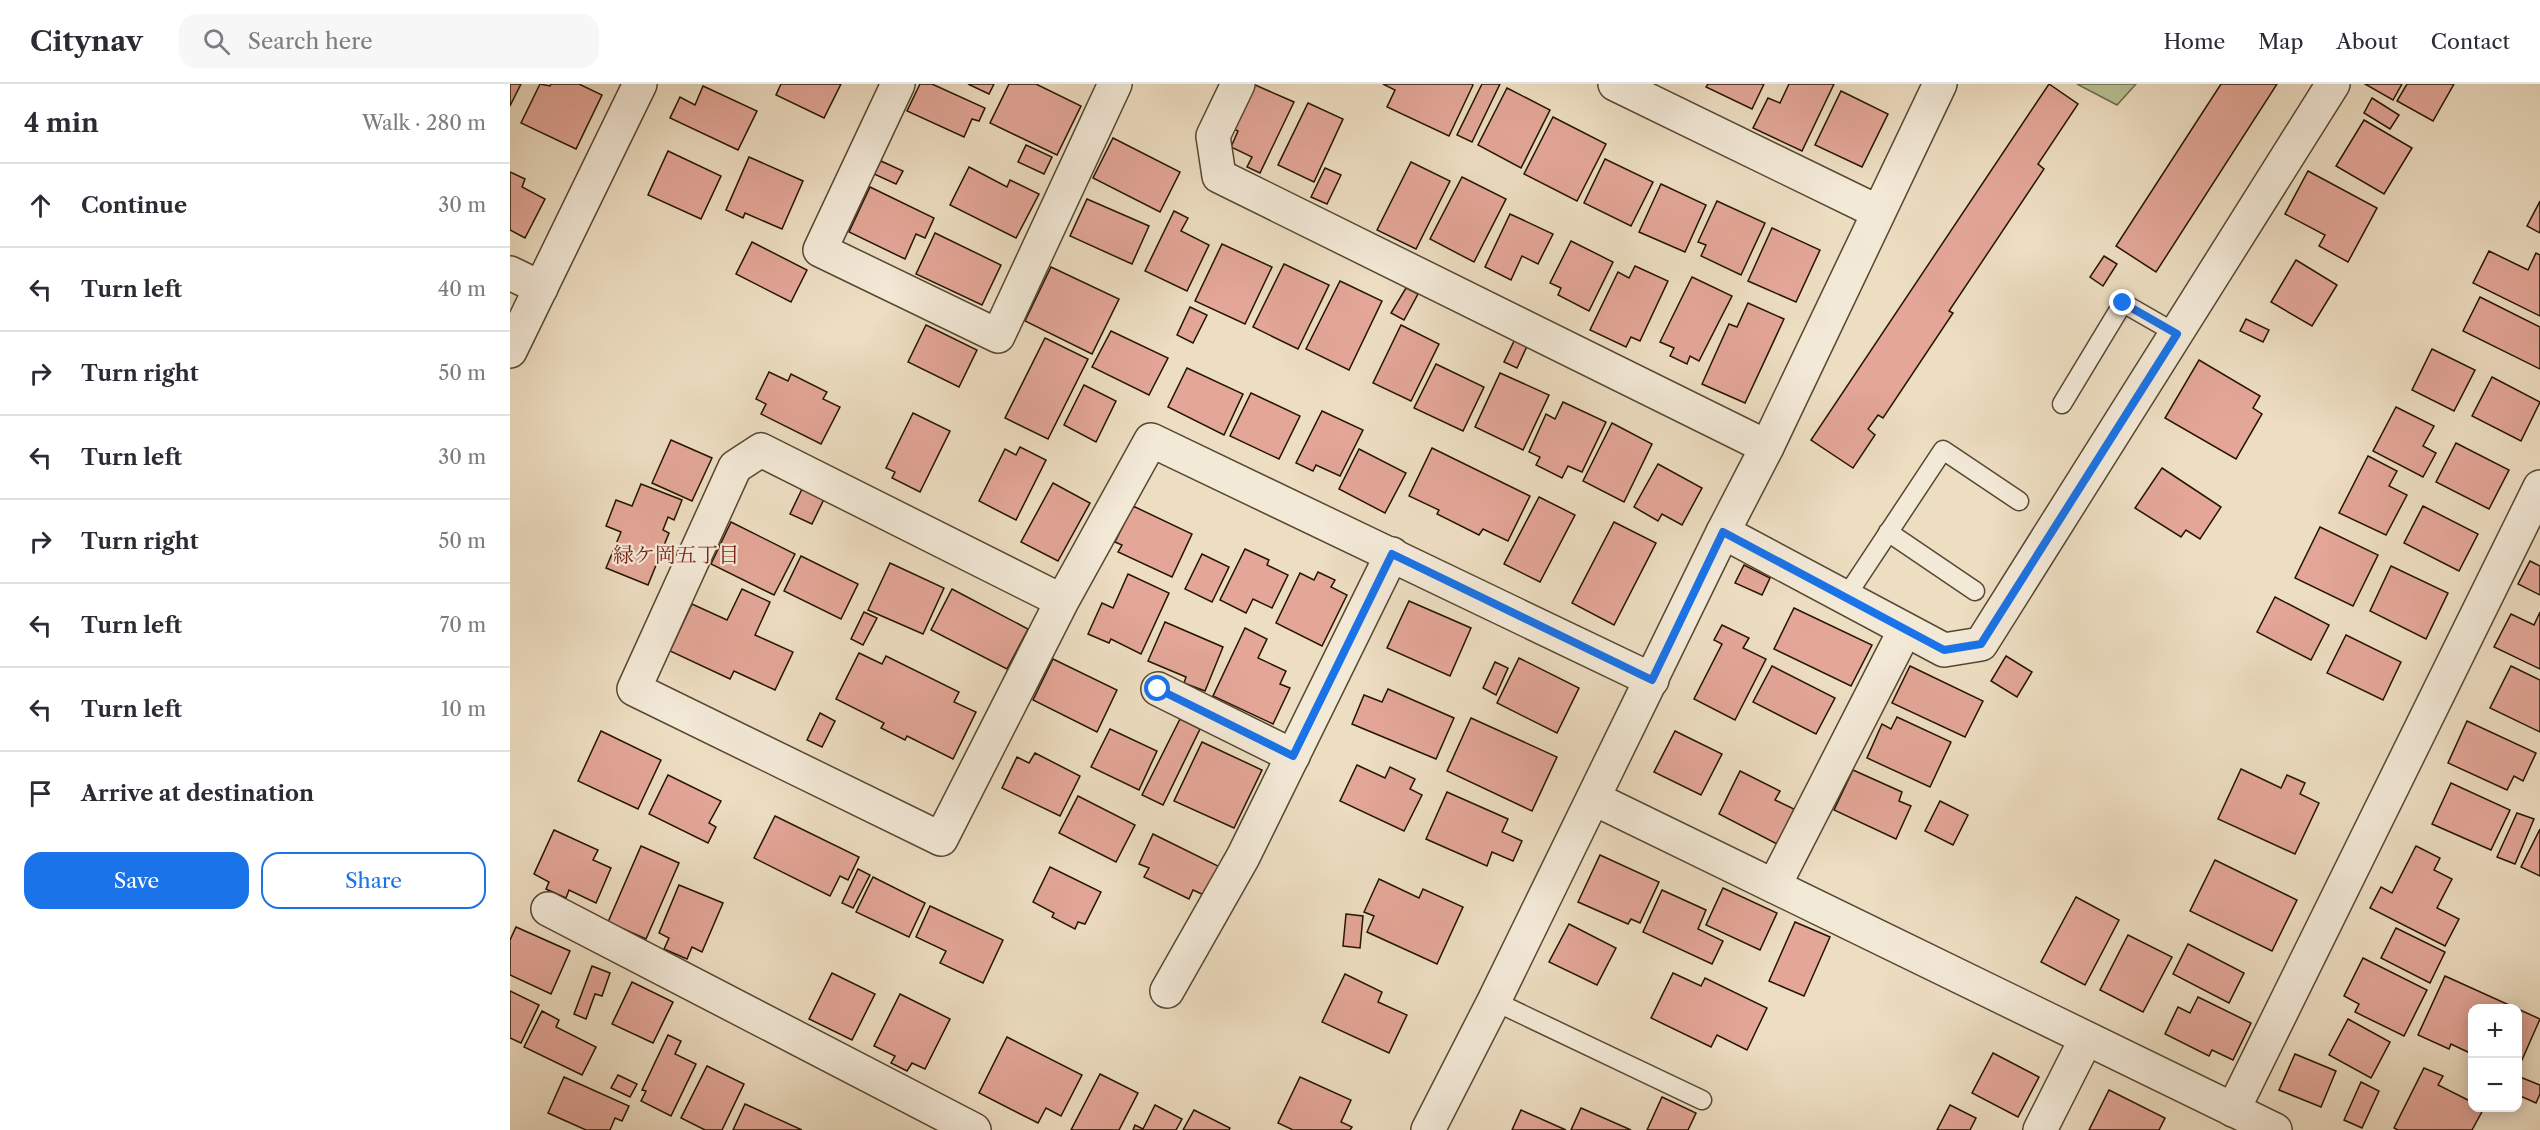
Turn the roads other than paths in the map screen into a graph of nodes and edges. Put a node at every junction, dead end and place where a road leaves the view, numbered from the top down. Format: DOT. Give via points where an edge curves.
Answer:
graph roads {
  1 [pos="640,84"];
  2 [pos="898,84"];
  3 [pos="1115,84"];
  4 [pos="1615,84"];
  5 [pos="1940,84"];
  6 [pos="2333,84"];
  7 [pos="1230,86"];
  8 [pos="1878,212"];
  9 [pos="510,273"];
  10 [pos="541,288"];
  11 [pos="2177,334"];
  12 [pos="510,351"];
  13 [pos="2062,404"];
  14 [pos="1767,447"];
  15 [pos="2540,486"];
  16 [pos="2019,501"];
  17 [pos="1723,532"];
  18 [pos="1888,532"];
  19 [pos="1392,554"];
  20 [pos="1976,591"];
  21 [pos="1845,598"];
  22 [pos="1062,601"];
  23 [pos="1905,630"];
  24 [pos="1652,680"];
  25 [pos="1158,689"];
  26 [pos="1293,756"];
  27 [pos="1595,798"];
  28 [pos="1774,886"];
  29 [pos="548,909"];
  30 [pos="1167,991"];
  31 [pos="1494,1001"];
  32 [pos="2086,1039"];
  33 [pos="1702,1100"];
  34 [pos="2233,1110"];
  35 [pos="974,1130"];
  36 [pos="1428,1130"];
  37 [pos="2040,1130"];
  38 [pos="2275,1130"];
  1 -- 10 [label="street"];
  2 -- 3 [label="street" via="820,250 998,336"];
  4 -- 8 [label="street"];
  5 -- 8 [label="street"];
  6 -- 11 [label="street"];
  7 -- 14 [label="street" via="1212,136 1219,176"];
  8 -- 14 [label="street"];
  9 -- 10 [label="street"];
  10 -- 12 [label="street"];
  11 -- 13 [label="lane" via="2123,303"];
  11 -- 23 [label="street" via="1981,644 1944,650"];
  14 -- 17 [label="street"];
  15 -- 34 [label="street"];
  16 -- 18 [label="lane" via="1943,450"];
  17 -- 21 [label="street"];
  17 -- 24 [label="street"];
  18 -- 20 [label="lane"];
  18 -- 21 [label="lane"];
  19 -- 22 [label="street" via="1151,440"];
  19 -- 24 [label="street"];
  19 -- 26 [label="street"];
  21 -- 23 [label="street"];
  22 -- 22 [label="street" via="761,450 735,467 634,689 941,839"];
  23 -- 28 [label="street"];
  24 -- 27 [label="street"];
  25 -- 26 [label="street"];
  26 -- 30 [label="street" via="1243,857"];
  27 -- 28 [label="street"];
  27 -- 31 [label="street"];
  28 -- 32 [label="street"];
  29 -- 35 [label="street"];
  31 -- 33 [label="lane"];
  31 -- 36 [label="street"];
  32 -- 34 [label="street"];
  32 -- 37 [label="street"];
  34 -- 38 [label="street"];
}
